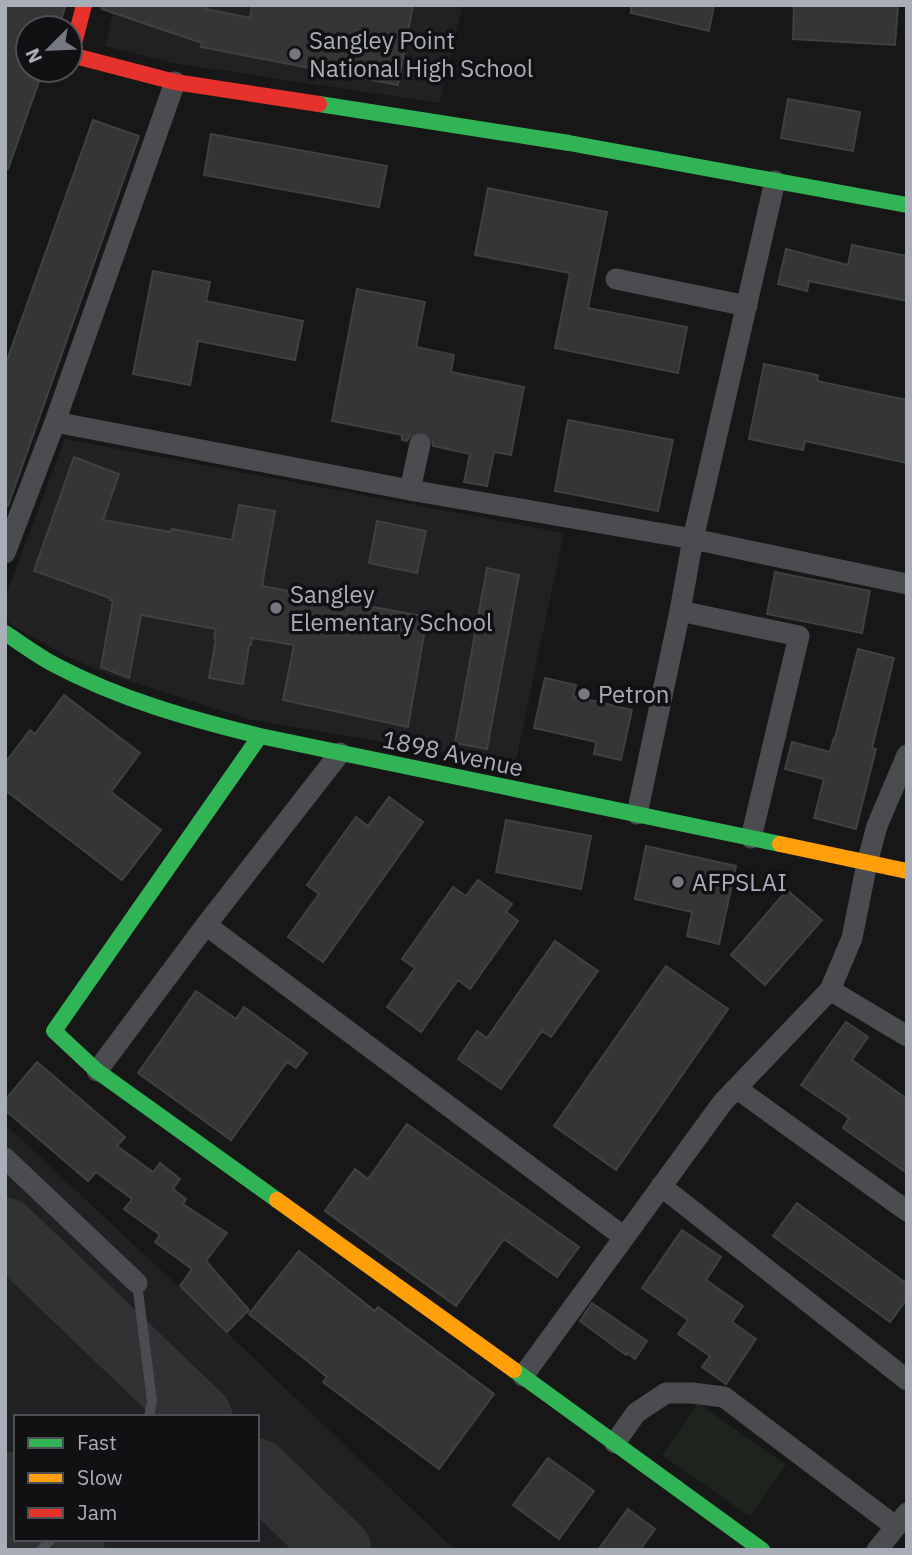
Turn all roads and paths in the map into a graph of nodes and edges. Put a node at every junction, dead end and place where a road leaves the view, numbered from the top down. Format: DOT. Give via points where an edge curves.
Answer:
graph roads {
  1 [pos="84,5"];
  2 [pos="175,82"];
  3 [pos="775,181"];
  4 [pos="907,205"];
  5 [pos="616,279"];
  6 [pos="747,306"];
  7 [pos="55,422"];
  8 [pos="420,444"];
  9 [pos="410,490"];
  10 [pos="693,539"];
  11 [pos="5,553"];
  12 [pos="907,584"];
  13 [pos="680,611"];
  14 [pos="5,634"];
  15 [pos="260,736"];
  16 [pos="340,752"];
  17 [pos="907,755"];
  18 [pos="637,814"];
  19 [pos="751,838"];
  20 [pos="867,863"];
  21 [pos="907,871"];
  22 [pos="206,925"];
  23 [pos="830,990"];
  24 [pos="907,1037"];
  25 [pos="97,1071"];
  26 [pos="736,1088"];
  27 [pos="5,1158"];
  28 [pos="661,1186"];
  29 [pos="907,1211"];
  30 [pos="624,1237"];
  31 [pos="137,1283"];
  32 [pos="523,1376"];
  33 [pos="907,1380"];
  34 [pos="149,1415"];
  35 [pos="615,1443"];
  36 [pos="901,1520"];
  37 [pos="762,1550"];
  38 [pos="877,1550"];
  1 -- 2 [label="street" via="71,55"];
  2 -- 3 [label="street" via="569,143"];
  2 -- 7 [label="street"];
  3 -- 4 [label="street"];
  3 -- 6 [label="street"];
  5 -- 6 [label="street"];
  6 -- 10 [label="street"];
  7 -- 9 [label="street"];
  7 -- 11 [label="street"];
  8 -- 9 [label="street"];
  9 -- 10 [label="street"];
  10 -- 12 [label="street"];
  10 -- 13 [label="street"];
  13 -- 18 [label="street"];
  13 -- 19 [label="street" via="799,636"];
  14 -- 15 [label="street, 1898 Avenue" via="63,669 110,690"];
  15 -- 16 [label="street, 1898 Avenue"];
  15 -- 25 [label="street" via="54,1031"];
  16 -- 18 [label="street, 1898 Avenue"];
  16 -- 22 [label="street"];
  17 -- 20 [label="street"];
  18 -- 19 [label="street, 1898 Avenue"];
  19 -- 20 [label="street, 1898 Avenue"];
  20 -- 21 [label="street, 1898 Avenue"];
  20 -- 23 [label="street" via="852,937"];
  22 -- 25 [label="street"];
  22 -- 30 [label="street"];
  23 -- 24 [label="street"];
  23 -- 26 [label="street"];
  25 -- 32 [label="street"];
  26 -- 28 [label="street"];
  26 -- 29 [label="street"];
  27 -- 31 [label="street"];
  28 -- 30 [label="street"];
  28 -- 33 [label="street"];
  30 -- 32 [label="street"];
  31 -- 34 [label="lane" via="152,1401"];
  32 -- 35 [label="street"];
  35 -- 36 [label="street" via="636,1413 666,1393 723,1397"];
  35 -- 37 [label="street"];
  36 -- 38 [label="street"];
}
